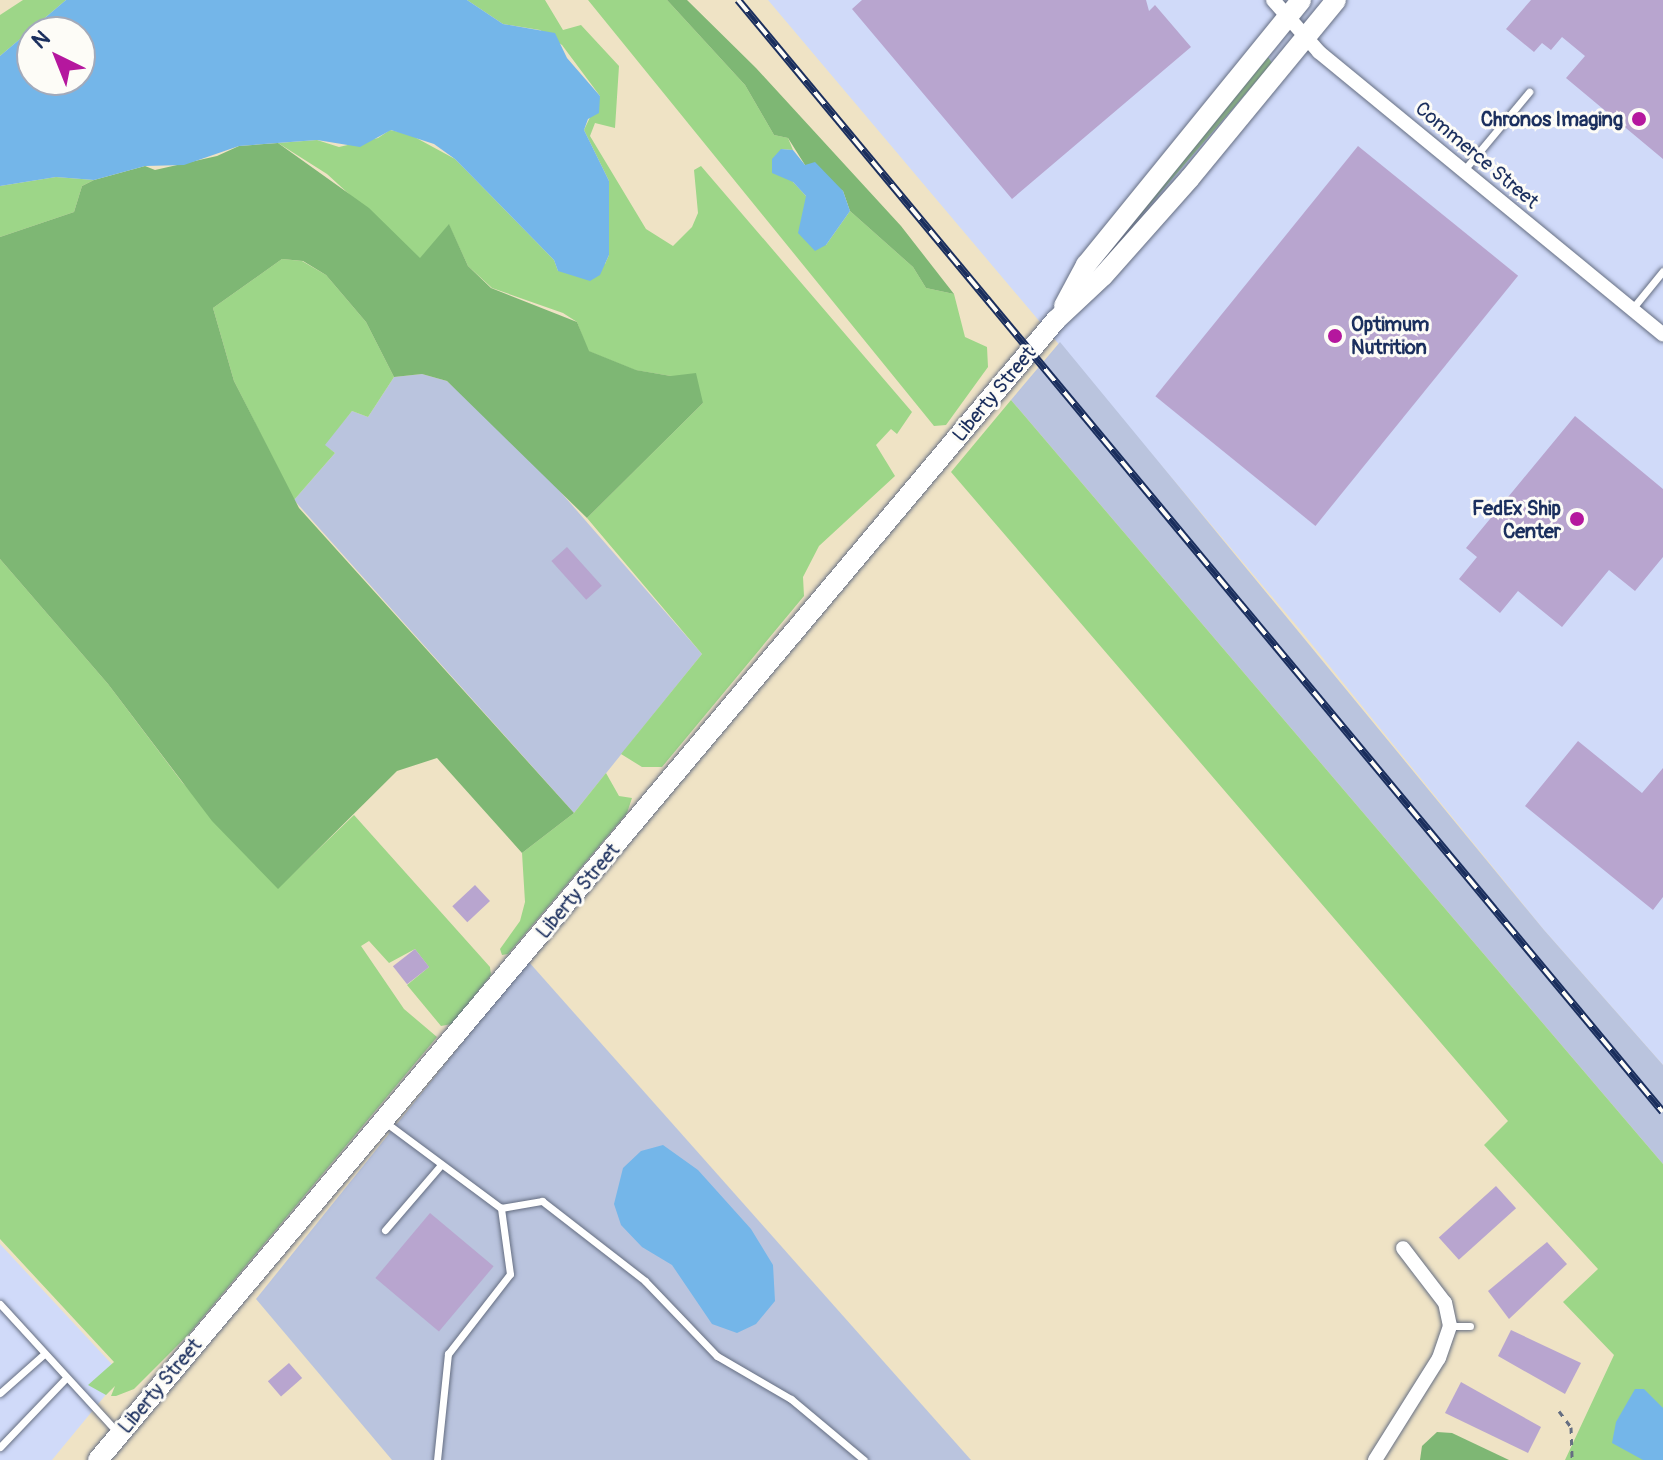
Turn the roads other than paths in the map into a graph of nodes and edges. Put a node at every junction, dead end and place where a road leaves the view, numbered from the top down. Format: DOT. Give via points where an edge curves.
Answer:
graph roads {
  1 [pos="1273,0"];
  2 [pos="1301,0"];
  3 [pos="1336,0"];
  4 [pos="1288,17"];
  5 [pos="1305,36"];
  6 [pos="1529,92"];
  7 [pos="1464,170"];
  8 [pos="1663,271"];
  9 [pos="1632,309"];
  10 [pos="1056,320"];
  11 [pos="1663,335"];
  12 [pos="384,1121"];
  13 [pos="440,1166"];
  14 [pos="501,1208"];
  15 [pos="385,1230"];
  16 [pos="1403,1248"];
  17 [pos="0,1304"];
  18 [pos="1450,1326"];
  19 [pos="1470,1326"];
  20 [pos="44,1354"];
  21 [pos="66,1378"];
  22 [pos="0,1393"];
  23 [pos="120,1434"];
  24 [pos="0,1447"];
  25 [pos="98,1460"];
  26 [pos="437,1460"];
  27 [pos="864,1460"];
  28 [pos="1375,1460"];
  1 -- 4 [label="street, Commerce Street"];
  2 -- 4 [label="street, Liberty Street"];
  3 -- 5 [label="street, Liberty Street"];
  4 -- 5 [label="street, Commerce Street"];
  4 -- 10 [label="street, Liberty Street" via="1086,265"];
  5 -- 7 [label="street, Commerce Street"];
  5 -- 10 [label="street, Liberty Street" via="1180,189"];
  6 -- 7 [label="lane"];
  7 -- 9 [label="street, Commerce Street"];
  8 -- 9 [label="lane"];
  9 -- 11 [label="street, Commerce Street"];
  10 -- 12 [label="street, Liberty Street"];
  12 -- 13 [label="lane"];
  12 -- 23 [label="street, Liberty Street"];
  13 -- 14 [label="lane"];
  13 -- 15 [label="lane"];
  14 -- 26 [label="lane" via="510,1274 448,1354"];
  14 -- 27 [label="lane" via="542,1201 645,1281 717,1356 791,1399"];
  16 -- 18 [label="street" via="1445,1303"];
  17 -- 20 [label="lane"];
  18 -- 19 [label="lane"];
  18 -- 28 [label="street" via="1439,1358"];
  20 -- 21 [label="lane"];
  20 -- 22 [label="lane"];
  21 -- 23 [label="lane"];
  21 -- 24 [label="lane"];
  23 -- 25 [label="street, Liberty Street"];
}
